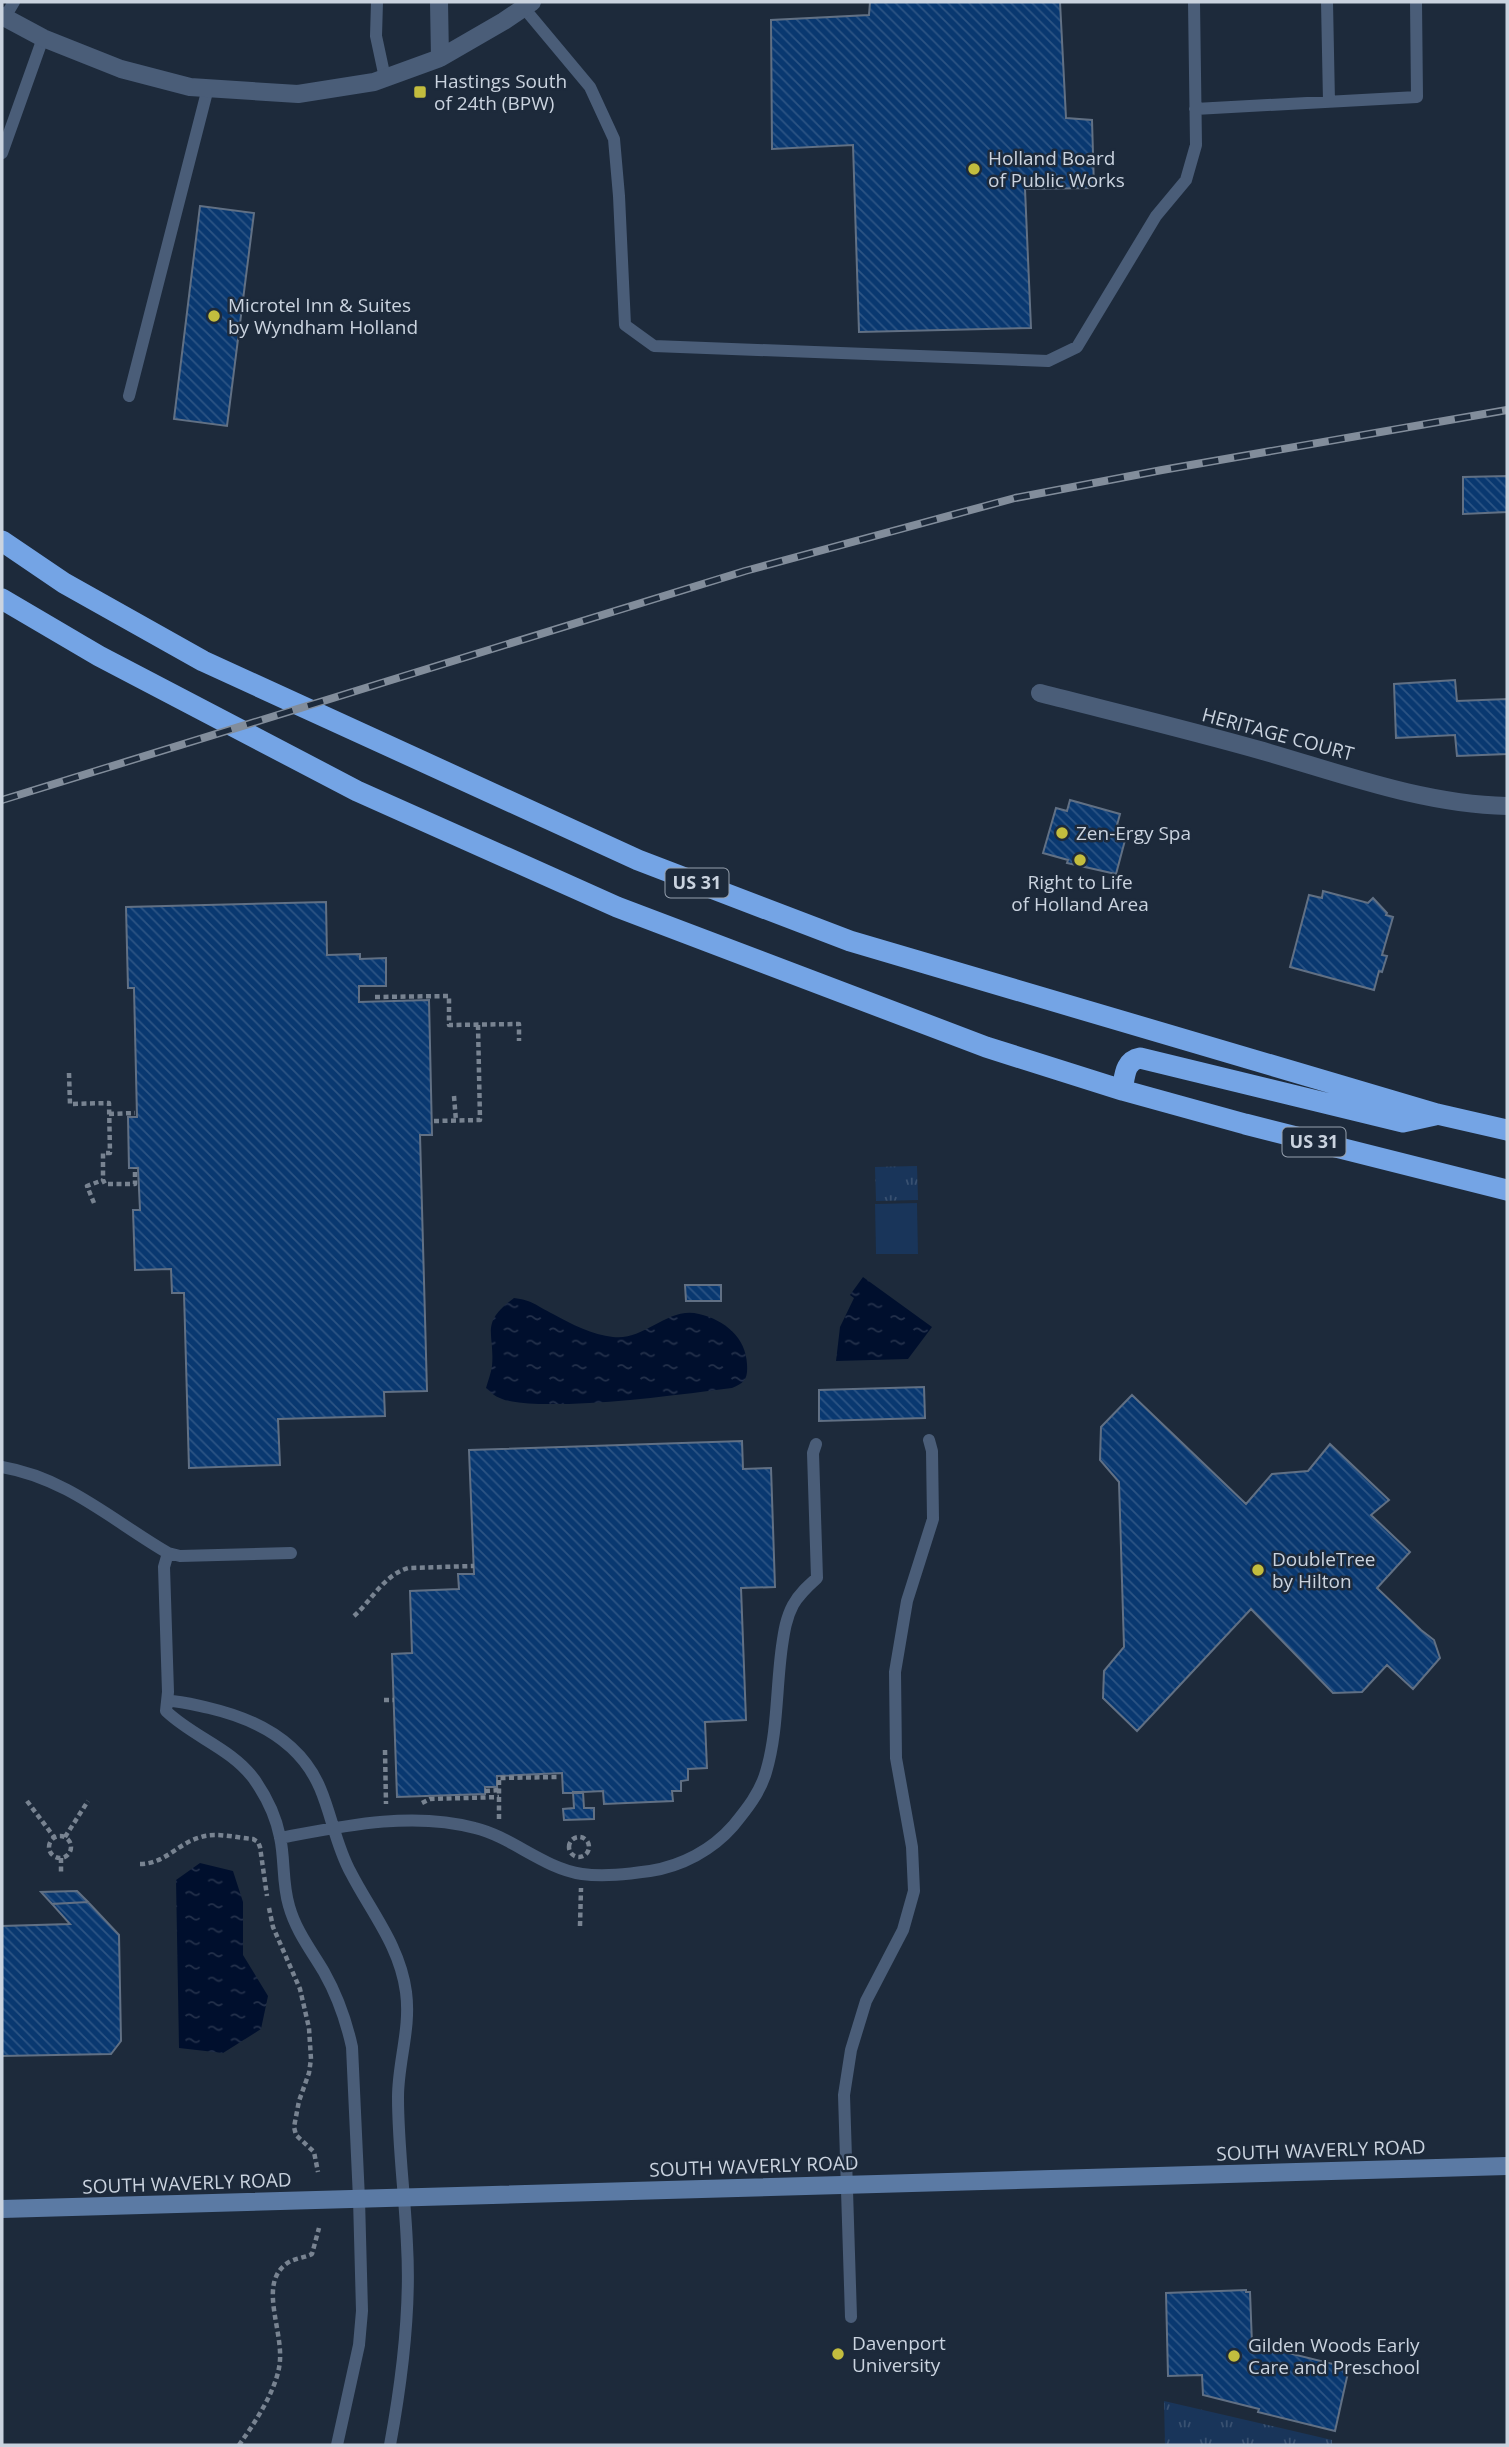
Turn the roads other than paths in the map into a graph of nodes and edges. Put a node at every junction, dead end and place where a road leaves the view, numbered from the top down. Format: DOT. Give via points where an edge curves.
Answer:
graph roads {
  1 [pos="377,2"];
  2 [pos="439,2"];
  3 [pos="1194,2"];
  4 [pos="1327,2"];
  5 [pos="1416,2"];
  6 [pos="528,5"];
  7 [pos="7,12"];
  8 [pos="43,38"];
  9 [pos="440,58"];
  10 [pos="385,78"];
  11 [pos="208,88"];
  12 [pos="1329,102"];
  13 [pos="1195,109"];
  14 [pos="2,153"];
  15 [pos="129,396"];
  16 [pos="2,541"];
  17 [pos="2,599"];
  18 [pos="1040,693"];
  19 [pos="1507,806"];
  20 [pos="1122,1090"];
  21 [pos="1437,1114"];
  22 [pos="1507,1130"];
  23 [pos="1507,1190"];
  24 [pos="929,1440"];
  25 [pos="816,1444"];
  26 [pos="2,1466"];
  27 [pos="168,1553"];
  28 [pos="291,1553"];
  29 [pos="167,1706"];
  30 [pos="334,1828"];
  31 [pos="280,1838"];
  32 [pos="1507,2166"];
  33 [pos="846,2184"];
  34 [pos="404,2198"];
  35 [pos="359,2199"];
  36 [pos="2,2209"];
  37 [pos="850,2317"];
  38 [pos="337,2445"];
  39 [pos="390,2445"];
  1 -- 10 [label="lane" via="376,36"];
  2 -- 9 [label="street"];
  3 -- 13 [label="lane"];
  4 -- 12 [label="lane"];
  5 -- 12 [label="lane" via="1417,97"];
  6 -- 9 [label="street"];
  6 -- 13 [label="lane" via="590,87 614,139 625,325 654,346 1048,361 1077,347 1156,216 1186,180 1196,145"];
  7 -- 8 [label="street"];
  8 -- 11 [label="street" via="121,69"];
  8 -- 14 [label="lane"];
  9 -- 10 [label="street"];
  10 -- 11 [label="street" via="298,94"];
  11 -- 15 [label="lane"];
  12 -- 13 [label="lane"];
  16 -- 21 [label="highway, US 31" via="64,583 203,661 638,860 850,941"];
  17 -- 20 [label="highway, US 31" via="99,656 357,792 605,901 986,1047"];
  18 -- 19 [label="street, HERITAGE COURT" via="1408,793 1463,804"];
  20 -- 21 [label="highway" via="1128,1065 1140,1058 1403,1122"];
  20 -- 23 [label="highway, US 31"];
  21 -- 22 [label="highway, US 31"];
  24 -- 33 [label="lane" via="933,1519 907,1601 895,1672 896,1758 912,1847 914,1891 903,1930 866,2001 851,2050 843,2104"];
  25 -- 30 [label="lane" via="817,1578 799,1596 786,1624 765,1774 758,1792 724,1836 704,1852 658,1870 593,1875 564,1869 490,1832 458,1824 424,1820"];
  26 -- 27 [label="lane" via="48,1479"];
  27 -- 28 [label="lane"];
  27 -- 29 [label="lane" via="164,1567"];
  29 -- 30 [label="lane" via="193,1703 233,1713 281,1738 313,1774"];
  29 -- 31 [label="lane" via="179,1724 241,1764 266,1797"];
  30 -- 31 [label="lane"];
  30 -- 34 [label="lane" via="348,1869 394,1949 406,1993 398,2095"];
  31 -- 35 [label="lane" via="291,1913 336,1997 352,2046"];
  32 -- 33 [label="main road, SOUTH WAVERLY ROAD"];
  33 -- 34 [label="main road, SOUTH WAVERLY ROAD"];
  33 -- 37 [label="lane"];
  34 -- 35 [label="main road, SOUTH WAVERLY ROAD"];
  34 -- 39 [label="lane" via="406,2329"];
  35 -- 36 [label="main road, SOUTH WAVERLY ROAD"];
  35 -- 38 [label="lane" via="359,2345"];
}
